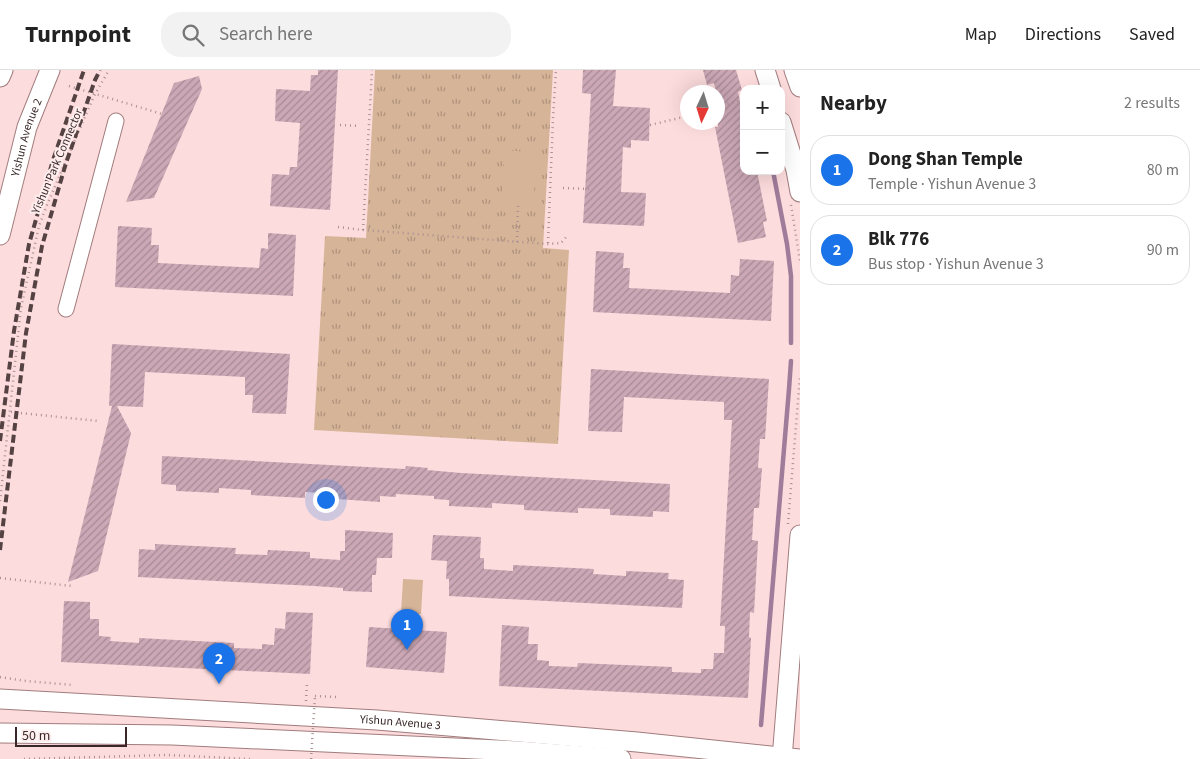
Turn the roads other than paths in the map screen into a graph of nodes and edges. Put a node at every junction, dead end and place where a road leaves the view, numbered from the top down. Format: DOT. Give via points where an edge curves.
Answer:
graph roads {
  1 [pos="3,70"];
  2 [pos="50,70"];
  3 [pos="765,70"];
  4 [pos="794,70"];
  5 [pos="0,77"];
  6 [pos="770,85"];
  7 [pos="800,87"];
  8 [pos="116,121"];
  9 [pos="784,130"];
  10 [pos="795,197"];
  11 [pos="0,235"];
  12 [pos="66,309"];
  13 [pos="800,535"];
  14 [pos="4,698"];
  15 [pos="2,734"];
  16 [pos="788,758"];
  17 [pos="621,759"];
  1 -- 5 [label="main road"];
  2 -- 11 [label="main road, Yishun Avenue 2" via="28,127"];
  3 -- 6 [label="main road"];
  4 -- 7 [label="main road"];
  8 -- 12 [label="lane"];
  9 -- 10 [label="main road" via="796,170"];
  13 -- 16 [label="main road"];
  14 -- 16 [label="main road, Yishun Avenue 3" via="377,720"];
  15 -- 17 [label="main road, Yishun Avenue 3" via="172,735"];
}
